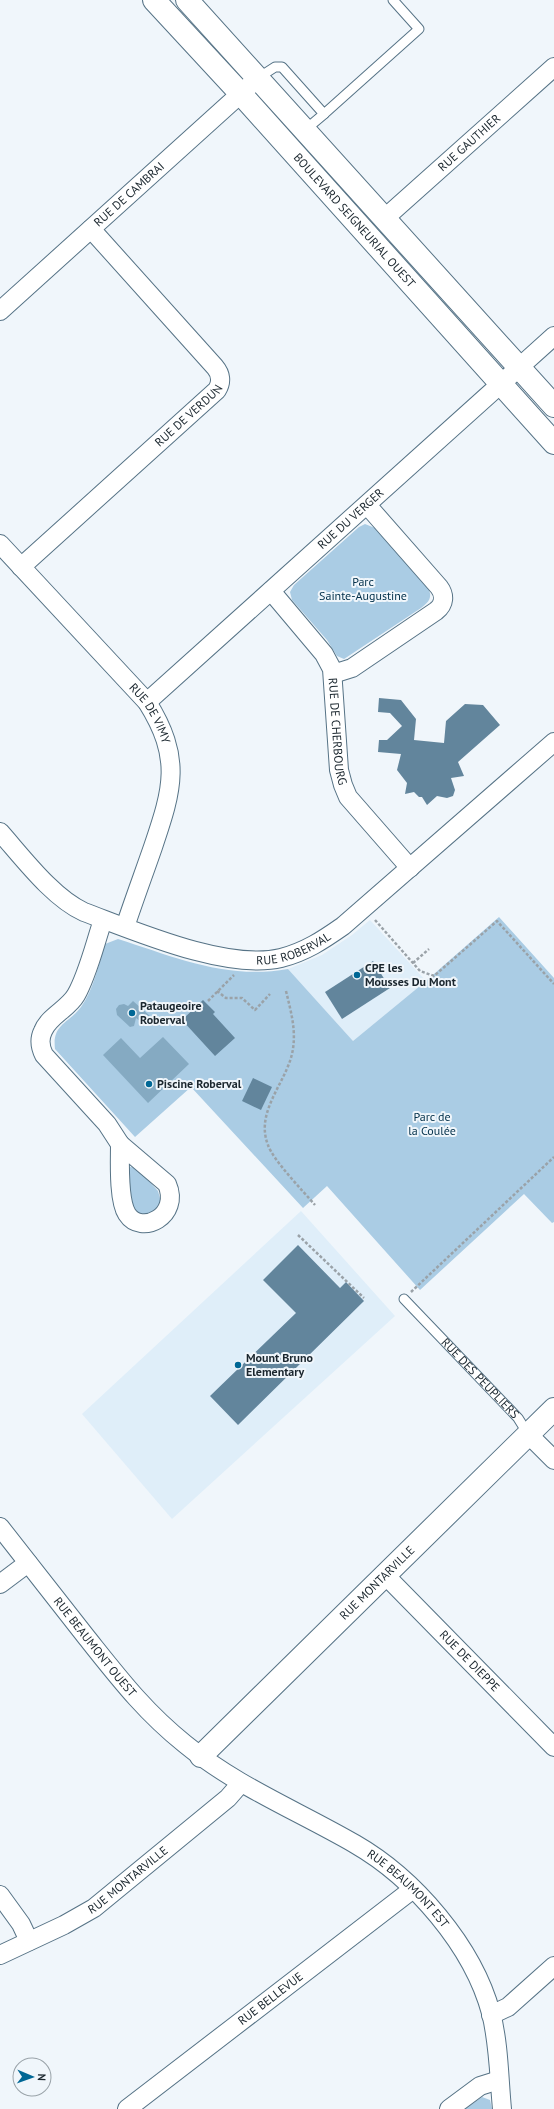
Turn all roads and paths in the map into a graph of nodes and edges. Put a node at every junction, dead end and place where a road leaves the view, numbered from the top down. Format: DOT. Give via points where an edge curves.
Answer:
graph roads {
  1 [pos="154,0"];
  2 [pos="187,0"];
  3 [pos="393,0"];
  4 [pos="554,67"];
  5 [pos="258,78"];
  6 [pos="241,94"];
  7 [pos="324,114"];
  8 [pos="305,130"];
  9 [pos="385,218"];
  10 [pos="91,229"];
  11 [pos="0,311"];
  12 [pos="554,336"];
  13 [pos="520,368"];
  14 [pos="502,385"];
  15 [pos="554,406"];
  16 [pos="554,443"];
  17 [pos="367,505"];
  18 [pos="0,544"];
  19 [pos="21,567"];
  20 [pos="271,592"];
  21 [pos="333,674"];
  22 [pos="147,702"];
  23 [pos="554,742"];
  24 [pos="1,835"];
  25 [pos="410,868"];
  26 [pos="365,908"];
  27 [pos="103,920"];
  28 [pos="125,927"];
  29 [pos="429,949"];
  30 [pos="413,963"];
  31 [pos="226,983"];
  32 [pos="554,984"];
  33 [pos="217,991"];
  34 [pos="286,991"];
  35 [pos="270,994"];
  36 [pos="208,1001"];
  37 [pos="120,1144"];
  38 [pos="554,1157"];
  39 [pos="315,1205"];
  40 [pos="298,1235"];
  41 [pos="364,1298"];
  42 [pos="404,1299"];
  43 [pos="554,1409"];
  44 [pos="528,1434"];
  45 [pos="554,1460"];
  46 [pos="0,1527"];
  47 [pos="28,1563"];
  48 [pos="384,1574"];
  49 [pos="0,1584"];
  50 [pos="554,1747"];
  51 [pos="201,1756"];
  52 [pos="241,1783"];
  53 [pos="414,1889"];
  54 [pos="0,1895"];
  55 [pos="29,1942"];
  56 [pos="0,1955"];
  57 [pos="554,1966"];
  58 [pos="491,2014"];
  59 [pos="499,2080"];
  60 [pos="127,2109"];
  61 [pos="449,2109"];
  62 [pos="502,2109"];
  1 -- 6 [label="street, BOULEVARD SEIGNEURIAL OUEST"];
  2 -- 5 [label="street, BOULEVARD SEIGNEURIAL OUEST"];
  3 -- 7 [label="lane" via="419,29"];
  4 -- 9 [label="street, RUE GAUTHIER"];
  5 -- 6 [label="street, RUE DE CAMBRAI"];
  5 -- 7 [label="lane" via="275,67 282,67"];
  5 -- 8 [label="street, BOULEVARD SEIGNEURIAL OUEST"];
  6 -- 10 [label="street, RUE DE CAMBRAI"];
  6 -- 14 [label="street, BOULEVARD SEIGNEURIAL OUEST"];
  7 -- 8 [label="lane"];
  8 -- 9 [label="street, BOULEVARD SEIGNEURIAL OUEST"];
  9 -- 13 [label="street, BOULEVARD SEIGNEURIAL OUEST"];
  10 -- 11 [label="street, RUE DE CAMBRAI"];
  10 -- 19 [label="street, RUE DE VERDUN" via="215,366 220,376 220,384 217,390"];
  12 -- 13 [label="street, RUE DU VERGER"];
  13 -- 14 [label="street, RUE DU VERGER"];
  13 -- 15 [label="street, BOULEVARD SEIGNEURIAL OUEST"];
  14 -- 16 [label="street, BOULEVARD SEIGNEURIAL OUEST"];
  14 -- 17 [label="street, RUE DU VERGER"];
  17 -- 20 [label="street, RUE DU VERGER"];
  17 -- 21 [label="street" via="439,586 443,600 436,611 352,668"];
  18 -- 19 [label="street, RUE DE VIMY"];
  19 -- 22 [label="street, RUE DE VIMY"];
  20 -- 21 [label="street, RUE DE CHERBOURG" via="324,654"];
  20 -- 22 [label="street, RUE DU VERGER"];
  21 -- 25 [label="street, RUE DE CHERBOURG" via="337,749 343,785 357,809"];
  22 -- 28 [label="street, RUE DE VIMY" via="166,739 172,783 165,813"];
  23 -- 25 [label="street, RUE ROBERVAL"];
  24 -- 27 [label="street, RUE ROBERVAL" via="68,904"];
  25 -- 26 [label="street, RUE ROBERVAL"];
  26 -- 28 [label="street, RUE ROBERVAL" via="343,926 304,951 279,958 232,958 207,954"];
  26 -- 30 [label="path"];
  27 -- 28 [label="street, RUE ROBERVAL"];
  27 -- 37 [label="street" via="76,995 43,1029 40,1046 44,1055 107,1124"];
  29 -- 30 [label="path"];
  30 -- 32 [label="path" via="420,971 434,976 497,921"];
  31 -- 33 [label="path"];
  33 -- 35 [label="path" via="226,998 242,998 255,1010"];
  33 -- 36 [label="path"];
  34 -- 39 [label="path" via="294,1023 294,1045 288,1066 270,1104 265,1131 268,1147"];
  38 -- 42 [label="path"];
  40 -- 41 [label="path"];
  42 -- 44 [label="lane, RUE DES PEUPLIERS" via="518,1418"];
  43 -- 44 [label="street, RUE MONTARVILLE"];
  44 -- 45 [label="street, RUE DES PEUPLIERS"];
  44 -- 48 [label="street, RUE MONTARVILLE"];
  46 -- 47 [label="street, RUE BEAUMONT OUEST"];
  47 -- 49 [label="street"];
  47 -- 51 [label="street, RUE BEAUMONT OUEST" via="144,1709"];
  48 -- 50 [label="street, RUE DE DIEPPE"];
  48 -- 51 [label="street, RUE MONTARVILLE"];
  51 -- 52 [label="street, RUE BEAUMONT EST"];
  52 -- 53 [label="street, RUE BEAUMONT EST" via="356,1845"];
  52 -- 55 [label="street, RUE MONTARVILLE" via="228,1798 104,1901 74,1920"];
  53 -- 58 [label="street, RUE BEAUMONT EST" via="460,1949 477,1978"];
  53 -- 60 [label="street, RUE BELLEVUE"];
  54 -- 55 [label="street" via="21,1924"];
  55 -- 56 [label="street, RUE MONTARVILLE"];
  57 -- 58 [label="street" via="508,2007"];
  58 -- 59 [label="street, RUE BEAUMONT EST"];
  59 -- 61 [label="street" via="480,2086"];
  59 -- 62 [label="street, RUE BEAUMONT EST"];
}
